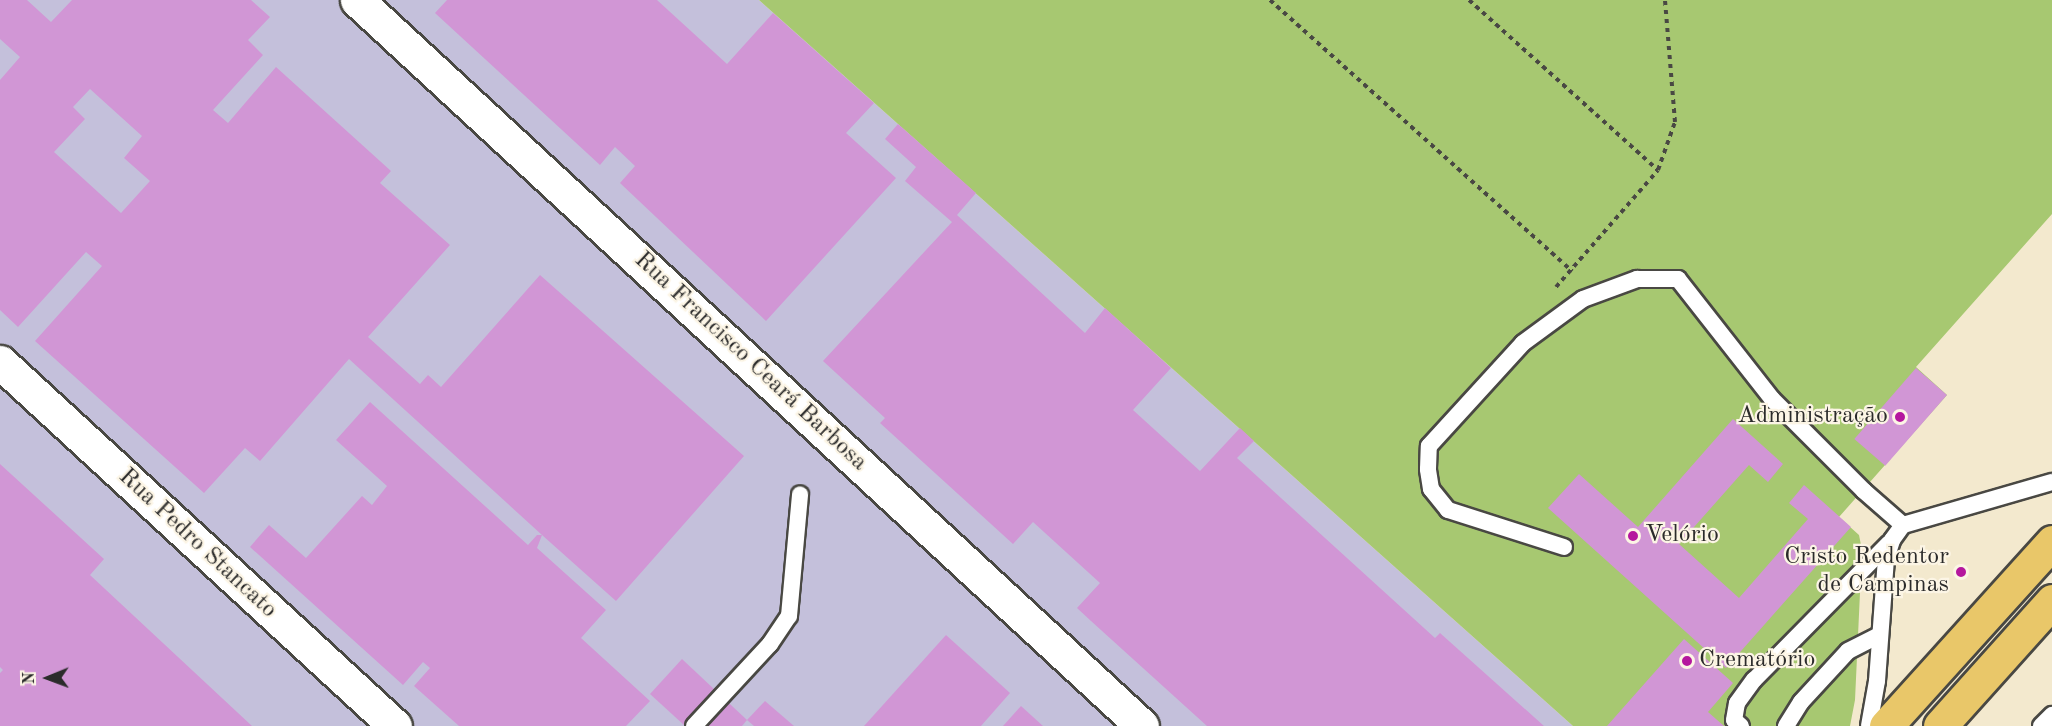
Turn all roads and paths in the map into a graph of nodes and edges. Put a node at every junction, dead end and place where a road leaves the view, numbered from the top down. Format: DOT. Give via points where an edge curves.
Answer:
graph roads {
  1 [pos="357,0"];
  2 [pos="1270,0"];
  3 [pos="1469,0"];
  4 [pos="1665,0"];
  5 [pos="1658,170"];
  6 [pos="1572,271"];
  7 [pos="1548,294"];
  8 [pos="0,362"];
  9 [pos="2052,482"];
  10 [pos="800,494"];
  11 [pos="1903,525"];
  12 [pos="1892,540"];
  13 [pos="2052,542"];
  14 [pos="1564,547"];
  15 [pos="2052,601"];
  16 [pos="1879,635"];
  17 [pos="2052,715"];
  18 [pos="395,726"];
  19 [pos="694,726"];
  20 [pos="1142,726"];
  21 [pos="1742,726"];
  22 [pos="1786,726"];
  23 [pos="1869,726"];
  24 [pos="1886,726"];
  25 [pos="1940,726"];
  26 [pos="2041,726"];
  1 -- 20 [label="street, Rua Francisco Ceará Barbosa"];
  2 -- 6 [label="path"];
  3 -- 5 [label="path"];
  4 -- 5 [label="path" via="1675,122"];
  5 -- 6 [label="path"];
  6 -- 7 [label="path"];
  8 -- 18 [label="street, Rua Pedro Stancato"];
  9 -- 11 [label="lane"];
  10 -- 19 [label="lane" via="789,616 770,644"];
  11 -- 12 [label="lane"];
  11 -- 14 [label="lane" via="1857,485 1772,399 1678,279 1637,279 1583,299 1523,343 1429,446 1431,489 1448,510"];
  12 -- 16 [label="lane" via="1886,559"];
  12 -- 21 [label="lane" via="1754,680 1737,703 1734,720"];
  13 -- 24 [label="main road"];
  15 -- 25 [label="main road"];
  16 -- 22 [label="lane" via="1848,651 1801,702"];
  16 -- 23 [label="lane" via="1877,681"];
  17 -- 26 [label="lane"];
}
